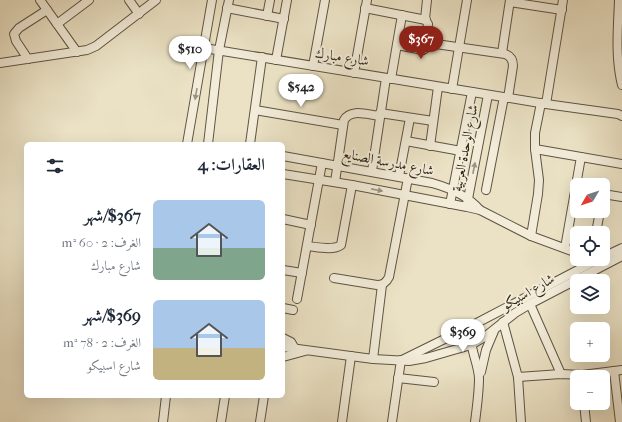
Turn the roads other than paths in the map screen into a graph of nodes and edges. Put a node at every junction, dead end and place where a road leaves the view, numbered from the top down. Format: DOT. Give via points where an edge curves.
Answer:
graph roads {
  1 [pos="40,0"];
  2 [pos="88,0"];
  3 [pos="129,0"];
  4 [pos="156,0"];
  5 [pos="212,0"];
  6 [pos="270,0"];
  7 [pos="287,0"];
  8 [pos="325,0"];
  9 [pos="427,0"];
  10 [pos="467,0"];
  11 [pos="563,0"];
  12 [pos="619,0"];
  13 [pos="510,1"];
  14 [pos="228,4"];
  15 [pos="366,4"];
  16 [pos="47,10"];
  17 [pos="562,10"];
  18 [pos="138,14"];
  19 [pos="402,15"];
  20 [pos="267,16"];
  21 [pos="284,19"];
  22 [pos="426,20"];
  23 [pos="57,24"];
  24 [pos="427,42"];
  25 [pos="397,45"];
  26 [pos="459,47"];
  27 [pos="204,48"];
  28 [pos="219,50"];
  29 [pos="77,52"];
  30 [pos="502,53"];
  31 [pos="262,58"];
  32 [pos="28,59"];
  33 [pos="276,60"];
  34 [pos="0,63"];
  35 [pos="313,66"];
  36 [pos="354,73"];
  37 [pos="388,78"];
  38 [pos="622,85"];
  39 [pos="438,86"];
  40 [pos="452,89"];
  41 [pos="472,92"];
  42 [pos="488,95"];
  43 [pos="506,97"];
  44 [pos="543,104"];
  45 [pos="254,110"];
  46 [pos="621,113"];
  47 [pos="380,114"];
  48 [pos="410,118"];
  49 [pos="433,121"];
  50 [pos="343,125"];
  51 [pos="406,141"];
  52 [pos="187,142"];
  53 [pos="208,142"];
  54 [pos="250,142"];
  55 [pos="430,146"];
  56 [pos="535,149"];
  57 [pos="461,151"];
  58 [pos="285,156"];
  59 [pos="580,157"];
  60 [pos="322,163"];
  61 [pos="622,164"];
  62 [pos="338,165"];
  63 [pos="372,171"];
  64 [pos="285,174"];
  65 [pos="399,176"];
  66 [pos="408,178"];
  67 [pos="577,178"];
  68 [pos="319,180"];
  69 [pos="335,182"];
  70 [pos="352,185"];
  71 [pos="486,190"];
  72 [pos="453,191"];
  73 [pos="405,195"];
  74 [pos="610,195"];
  75 [pos="622,198"];
  76 [pos="468,203"];
  77 [pos="450,204"];
  78 [pos="570,218"];
  79 [pos="285,219"];
  80 [pos="311,225"];
  81 [pos="531,236"];
  82 [pos="307,246"];
  83 [pos="564,248"];
  84 [pos="622,248"];
  85 [pos="570,250"];
  86 [pos="610,254"];
  87 [pos="622,256"];
  88 [pos="585,266"];
  89 [pos="285,270"];
  90 [pos="302,273"];
  91 [pos="334,278"];
  92 [pos="382,285"];
  93 [pos="297,300"];
  94 [pos="530,304"];
  95 [pos="285,308"];
  96 [pos="293,310"];
  97 [pos="503,322"];
  98 [pos="473,325"];
  99 [pos="496,328"];
  100 [pos="285,339"];
  101 [pos="471,345"];
  102 [pos="285,347"];
  103 [pos="295,349"];
  104 [pos="307,350"];
  105 [pos="285,356"];
  106 [pos="351,356"];
  107 [pos="373,359"];
  108 [pos="401,360"];
  109 [pos="618,371"];
  110 [pos="561,374"];
  111 [pos="570,375"];
  112 [pos="518,377"];
  113 [pos="398,378"];
  114 [pos="434,382"];
  115 [pos="479,385"];
  116 [pos="166,398"];
  117 [pos="225,398"];
  118 [pos="264,398"];
  119 [pos="585,410"];
  120 [pos="163,422"];
  121 [pos="221,422"];
  122 [pos="260,422"];
  123 [pos="342,422"];
  124 [pos="392,422"];
  125 [pos="475,422"];
  126 [pos="521,422"];
  127 [pos="586,422"];
  128 [pos="620,422"];
  1 -- 16 [label="street"];
  2 -- 23 [label="street"];
  3 -- 18 [label="street"];
  4 -- 18 [label="street"];
  5 -- 27 [label="street"];
  6 -- 20 [label="street"];
  7 -- 21 [label="street"];
  8 -- 35 [label="street"];
  9 -- 22 [label="street"];
  10 -- 26 [label="street"];
  11 -- 17 [label="street"];
  12 -- 38 [label="street" via="617,50"];
  13 -- 17 [label="street"];
  13 -- 30 [label="street"];
  14 -- 20 [label="street"];
  14 -- 28 [label="street"];
  15 -- 19 [label="street"];
  15 -- 36 [label="street"];
  16 -- 23 [label="street"];
  16 -- 32 [label="street" via="14,34"];
  17 -- 44 [label="street"];
  18 -- 29 [label="street" via="96,46"];
  19 -- 22 [label="street"];
  19 -- 25 [label="street"];
  20 -- 21 [label="street"];
  21 -- 33 [label="street"];
  22 -- 24 [label="street"];
  23 -- 29 [label="street"];
  24 -- 25 [label="street" via="423,50"];
  24 -- 26 [label="street"];
  25 -- 37 [label="street"];
  26 -- 30 [label="street"];
  26 -- 40 [label="street"];
  27 -- 28 [label="street, شارع مبارك"];
  27 -- 52 [label="street, one-way"];
  28 -- 31 [label="street, شارع مبارك"];
  28 -- 53 [label="street"];
  29 -- 32 [label="street"];
  30 -- 43 [label="street" via="513,61"];
  31 -- 33 [label="street, شارع مبارك"];
  31 -- 45 [label="street"];
  32 -- 34 [label="street"];
  33 -- 35 [label="street, شارع مبارك"];
  35 -- 36 [label="street, شارع مبارك"];
  36 -- 37 [label="street, شارع مبارك"];
  37 -- 39 [label="street, شارع مبارك"];
  37 -- 47 [label="street"];
  39 -- 40 [label="street, شارع مبارك"];
  39 -- 49 [label="street"];
  40 -- 41 [label="street, شارع مبارك"];
  41 -- 42 [label="street, شارع مبارك"];
  41 -- 57 [label="street, شارع الوحدة العربية"];
  42 -- 43 [label="street, شارع مبارك"];
  76 -- 42 [label="street, شارع الوحدة العربية, one-way"];
  43 -- 44 [label="street, شارع مبارك"];
  43 -- 71 [label="street"];
  44 -- 46 [label="street, شارع مبارك"];
  44 -- 56 [label="street" via="535,134"];
  45 -- 50 [label="street"];
  45 -- 54 [label="street"];
  47 -- 48 [label="street"];
  47 -- 50 [label="street" via="350,113"];
  47 -- 63 [label="street"];
  48 -- 49 [label="street"];
  48 -- 51 [label="street"];
  49 -- 55 [label="street"];
  50 -- 62 [label="street"];
  51 -- 55 [label="street"];
  51 -- 65 [label="street"];
  55 -- 57 [label="street"];
  56 -- 59 [label="street"];
  56 -- 81 [label="street" via="539,180"];
  57 -- 72 [label="street, شارع الوحدة العربية"];
  58 -- 60 [label="street, شارع مدرسة الصنايع"];
  59 -- 61 [label="street"];
  59 -- 67 [label="street"];
  60 -- 62 [label="street, شارع مدرسة الصنايع"];
  60 -- 68 [label="street"];
  62 -- 63 [label="street, شارع مدرسة الصنايع"];
  62 -- 69 [label="street"];
  63 -- 65 [label="street, شارع مدرسة الصنايع"];
  64 -- 68 [label="street, شارع مدرسة الصنايع"];
  65 -- 66 [label="street, شارع مدرسة الصنايع"];
  66 -- 72 [label="street, شارع مدرسة الصنايع"];
  66 -- 73 [label="street"];
  68 -- 69 [label="street, شارع مدرسة الصنايع"];
  68 -- 80 [label="street"];
  69 -- 70 [label="street, شارع مدرسة الصنايع"];
  70 -- 73 [label="street, شارع مدرسة الصنايع, one-way"];
  70 -- 82 [label="street" via="341,246"];
  72 -- 76 [label="street, شارع مدرسة الصنايع"];
  72 -- 77 [label="street, شارع الوحدة العربية"];
  73 -- 77 [label="street, شارع مدرسة الصنايع"];
  73 -- 92 [label="street" via="389,277"];
  74 -- 75 [label="street"];
  76 -- 77 [label="street, شارع مدرسة الصنايع"];
  76 -- 81 [label="street, شارع مدرسة الصنايع"];
  78 -- 83 [label="street"];
  79 -- 80 [label="street"];
  80 -- 82 [label="street"];
  81 -- 83 [label="street, شارع مدرسة الصنايع"];
  82 -- 90 [label="street"];
  83 -- 85 [label="street, شارع مدرسة الصنايع"];
  84 -- 86 [label="street, شارع اسبيكو"];
  87 -- 94 [label="street, شارع اسبيكو"];
  88 -- 98 [label="street, شارع اسبيكو"];
  89 -- 90 [label="street"];
  90 -- 93 [label="street"];
  91 -- 92 [label="street"];
  92 -- 107 [label="street"];
  94 -- 97 [label="street, شارع اسبيكو"];
  94 -- 110 [label="street"];
  95 -- 96 [label="street"];
  97 -- 99 [label="street, شارع اسبيكو"];
  97 -- 112 [label="street"];
  98 -- 101 [label="street" via="470,334"];
  98 -- 108 [label="street, شارع اسبيكو"];
  99 -- 101 [label="street, شارع اسبيكو"];
  99 -- 115 [label="street" via="486,350"];
  100 -- 103 [label="street" via="291,342"];
  101 -- 108 [label="street, شارع اسبيكو" via="418,360"];
  101 -- 115 [label="street"];
  102 -- 103 [label="street, شارع اسبيكو"];
  103 -- 104 [label="street, شارع اسبيكو"];
  104 -- 105 [label="street"];
  104 -- 106 [label="street, شارع اسبيكو"];
  106 -- 107 [label="street, شارع اسبيكو"];
  106 -- 123 [label="street"];
  107 -- 108 [label="street, شارع اسبيكو"];
  108 -- 113 [label="street"];
  109 -- 128 [label="street"];
  110 -- 111 [label="street"];
  110 -- 112 [label="street"];
  112 -- 126 [label="street"];
  113 -- 114 [label="street"];
  113 -- 124 [label="street"];
  115 -- 125 [label="street"];
  116 -- 120 [label="street"];
  117 -- 121 [label="street"];
  118 -- 122 [label="street"];
  119 -- 127 [label="street"];
}
